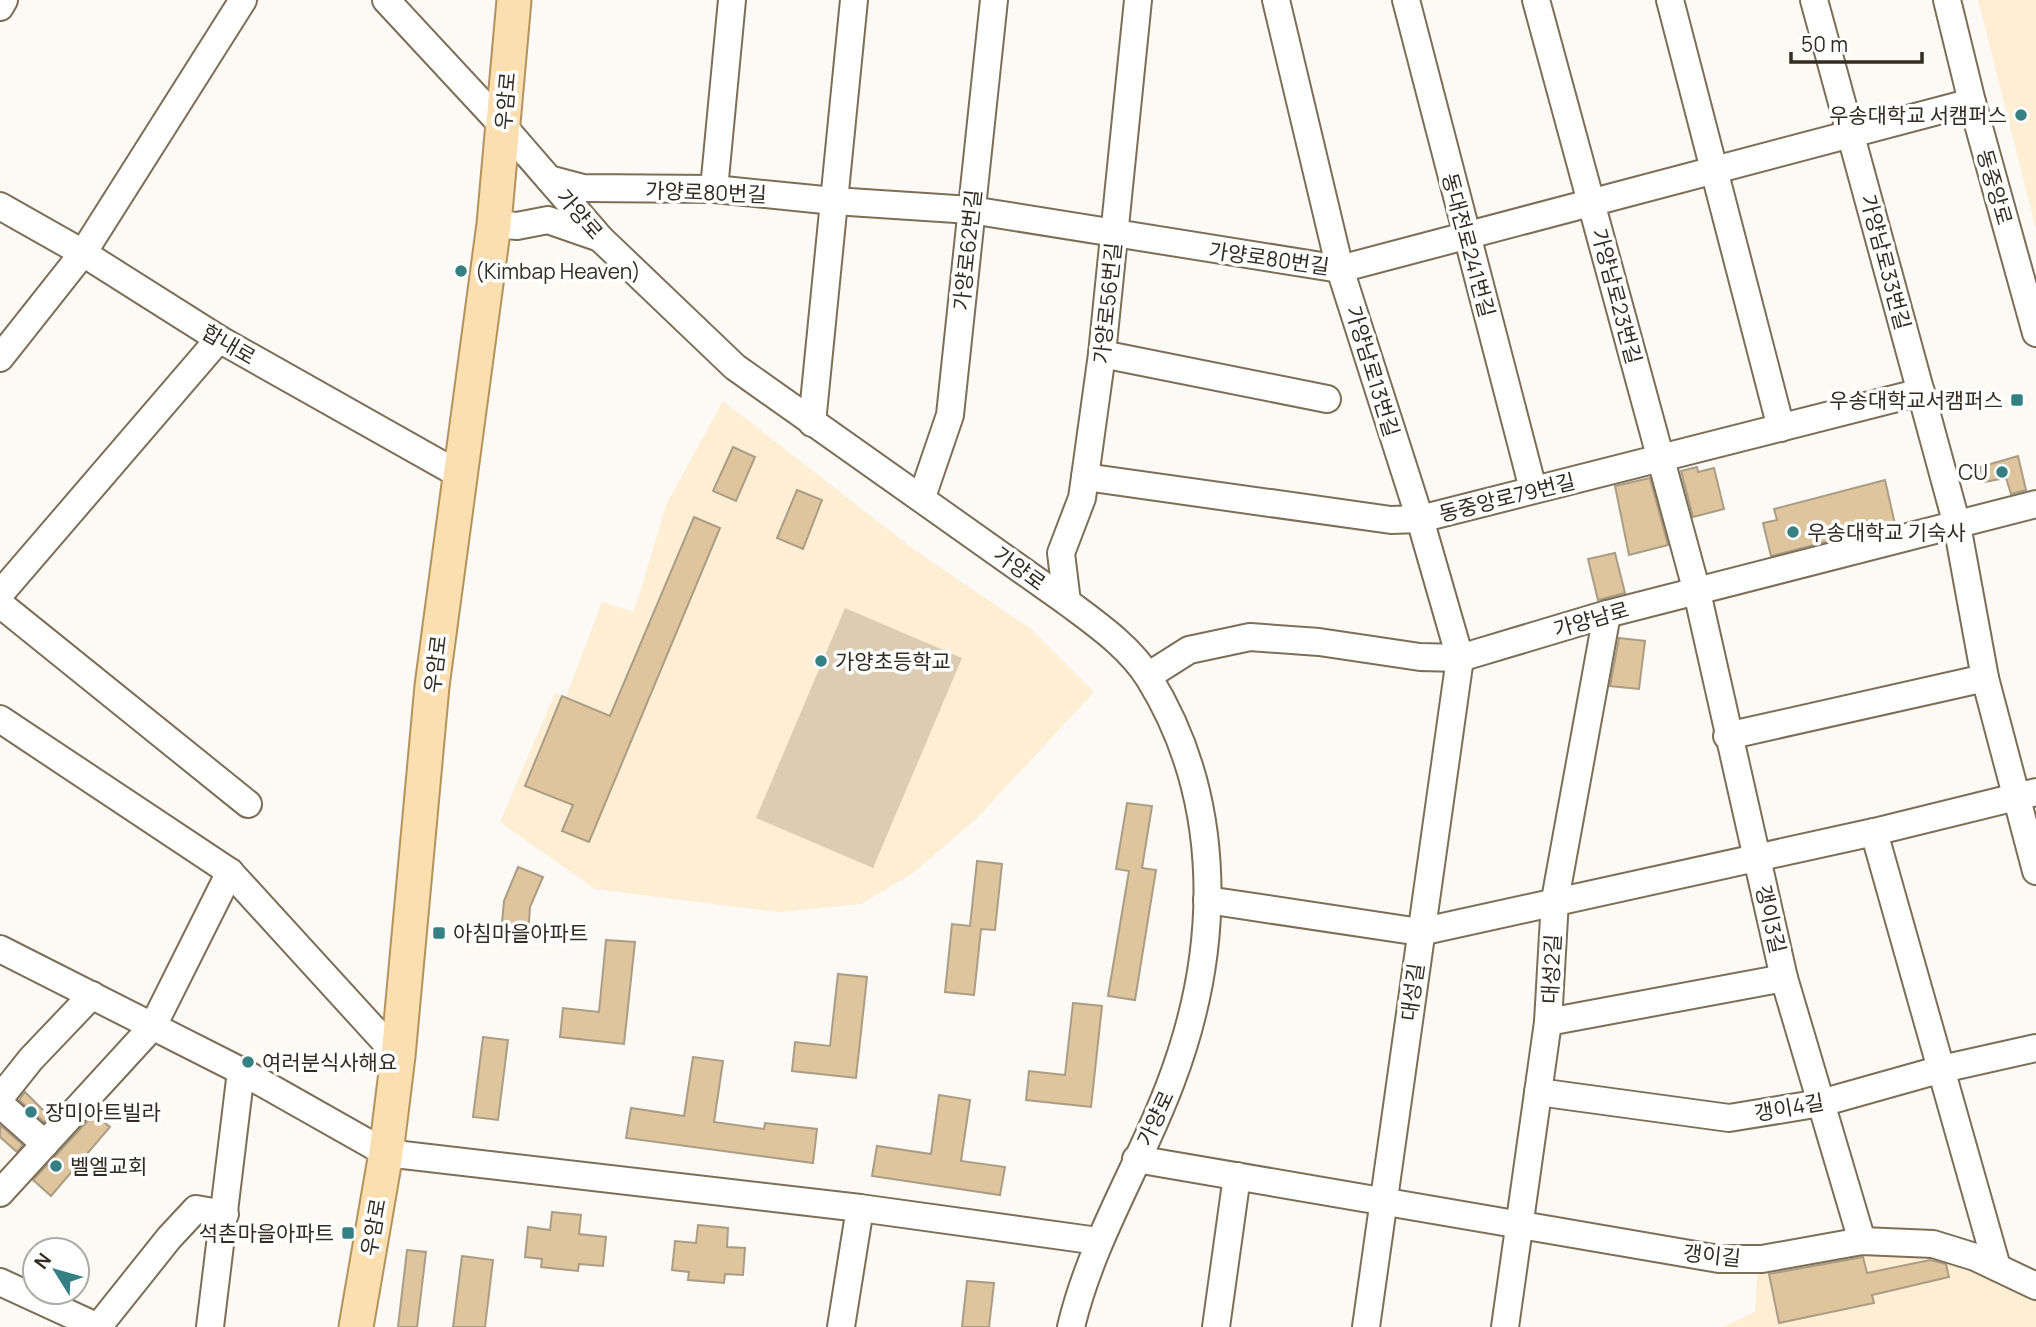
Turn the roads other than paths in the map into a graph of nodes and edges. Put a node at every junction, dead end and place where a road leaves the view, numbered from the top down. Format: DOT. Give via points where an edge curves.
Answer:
graph roads {
  1 [pos="4,0"];
  2 [pos="243,0"];
  3 [pos="386,0"];
  4 [pos="513,0"];
  5 [pos="732,0"];
  6 [pos="854,0"];
  7 [pos="994,0"];
  8 [pos="1138,0"];
  9 [pos="1276,0"];
  10 [pos="1406,0"];
  11 [pos="1536,0"];
  12 [pos="1670,0"];
  13 [pos="1814,0"];
  14 [pos="1947,0"];
  15 [pos="0,7"];
  16 [pos="1972,102"];
  17 [pos="503,126"];
  18 [pos="1851,135"];
  19 [pos="1714,172"];
  20 [pos="549,179"];
  21 [pos="714,189"];
  22 [pos="834,201"];
  23 [pos="1591,204"];
  24 [pos="0,206"];
  25 [pos="971,210"];
  26 [pos="494,224"];
  27 [pos="1114,235"];
  28 [pos="1466,236"];
  29 [pos="601,239"];
  30 [pos="83,253"];
  31 [pos="1340,269"];
  32 [pos="2036,333"];
  33 [pos="219,339"];
  34 [pos="1102,354"];
  35 [pos="0,358"];
  36 [pos="1921,392"];
  37 [pos="1327,399"];
  38 [pos="812,423"];
  39 [pos="1781,428"];
  40 [pos="1661,459"];
  41 [pos="462,476"];
  42 [pos="1085,477"];
  43 [pos="1533,489"];
  44 [pos="922,497"];
  45 [pos="2036,504"];
  46 [pos="1420,519"];
  47 [pos="1957,525"];
  48 [pos="1698,592"];
  49 [pos="0,594"];
  50 [pos="1068,602"];
  51 [pos="0,604"];
  52 [pos="1607,614"];
  53 [pos="1460,658"];
  54 [pos="1148,676"];
  55 [pos="1985,678"];
  56 [pos="0,719"];
  57 [pos="1727,736"];
  58 [pos="2025,794"];
  59 [pos="248,804"];
  60 [pos="1874,832"];
  61 [pos="1756,856"];
  62 [pos="2036,871"];
  63 [pos="230,872"];
  64 [pos="1207,900"];
  65 [pos="1555,900"];
  66 [pos="1420,932"];
  67 [pos="0,948"];
  68 [pos="1784,978"];
  69 [pos="92,995"];
  70 [pos="1548,1022"];
  71 [pos="153,1026"];
  72 [pos="2036,1048"];
  73 [pos="398,1056"];
  74 [pos="1942,1069"];
  75 [pos="241,1071"];
  76 [pos="1538,1092"];
  77 [pos="0,1098"];
  78 [pos="1821,1103"];
  79 [pos="0,1104"];
  80 [pos="45,1144"];
  81 [pos="386,1153"];
  82 [pos="1136,1159"];
  83 [pos="1237,1176"];
  84 [pos="0,1193"];
  85 [pos="1382,1199"];
  86 [pos="860,1208"];
  87 [pos="225,1214"];
  88 [pos="1518,1224"];
  89 [pos="1098,1241"];
  90 [pos="1862,1241"];
  91 [pos="1997,1267"];
  92 [pos="0,1282"];
  93 [pos="2036,1286"];
  94 [pos="98,1327"];
  95 [pos="210,1327"];
  96 [pos="356,1327"];
  97 [pos="841,1327"];
  98 [pos="1071,1327"];
  99 [pos="1216,1327"];
  100 [pos="1366,1327"];
  101 [pos="1505,1327"];
  1 -- 15 [label="street"];
  2 -- 30 [label="street"];
  3 -- 17 [label="street, 가양로"];
  4 -- 17 [label="main road, 우암로"];
  5 -- 21 [label="street"];
  6 -- 22 [label="street"];
  7 -- 25 [label="street, 가양로62번길"];
  8 -- 27 [label="street, 가양로56번길"];
  9 -- 31 [label="street, 가양남로13번길"];
  10 -- 28 [label="street, 동대전로241번길"];
  11 -- 23 [label="street, 가양남로23번길"];
  12 -- 19 [label="street"];
  13 -- 18 [label="street, 가양남로33번길"];
  14 -- 16 [label="street, 동중앙로"];
  16 -- 18 [label="street, 가양로80번길"];
  16 -- 32 [label="street, 동중앙로"];
  17 -- 20 [label="street, 가양로"];
  17 -- 26 [label="main road, 우암로"];
  18 -- 19 [label="street, 가양로80번길"];
  18 -- 36 [label="street, 가양남로33번길"];
  19 -- 23 [label="street, 가양로80번길"];
  19 -- 39 [label="street"];
  20 -- 21 [label="street, 가양로80번길" via="583,188"];
  20 -- 29 [label="street, 가양로"];
  21 -- 22 [label="street, 가양로80번길"];
  22 -- 25 [label="street, 가양로80번길"];
  22 -- 38 [label="street"];
  23 -- 28 [label="street, 가양로80번길"];
  23 -- 40 [label="street, 가양남로23번길"];
  24 -- 30 [label="street, 합내로"];
  25 -- 27 [label="street, 가양로80번길"];
  25 -- 44 [label="street, 가양로62번길" via="950,415"];
  26 -- 29 [label="street" via="517,226 548,220"];
  26 -- 41 [label="main road, 우암로"];
  27 -- 31 [label="street, 가양로80번길"];
  27 -- 34 [label="street, 가양로56번길"];
  28 -- 31 [label="street, 가양로80번길"];
  28 -- 43 [label="street, 동대전로241번길"];
  29 -- 38 [label="street, 가양로" via="735,367"];
  30 -- 33 [label="street, 합내로"];
  30 -- 35 [label="street"];
  31 -- 46 [label="street, 가양남로13번길"];
  33 -- 41 [label="street, 합내로"];
  33 -- 49 [label="street"];
  34 -- 37 [label="street"];
  34 -- 42 [label="street, 가양로56번길"];
  36 -- 39 [label="street, 동중앙로79번길"];
  36 -- 47 [label="street, 가양남로33번길"];
  38 -- 44 [label="street, 가양로"];
  39 -- 40 [label="street, 동중앙로79번길"];
  40 -- 43 [label="street, 동중앙로79번길"];
  40 -- 48 [label="street, 가양남로23번길"];
  41 -- 73 [label="main road, 우암로" via="432,687"];
  42 -- 46 [label="street, 동중앙로79번길" via="1391,520"];
  42 -- 50 [label="street, 가양로56번길" via="1061,553"];
  43 -- 46 [label="street, 동중앙로79번길"];
  44 -- 50 [label="street, 가양로"];
  45 -- 47 [label="street, 가양남로"];
  46 -- 53 [label="street, 가양남로13번길"];
  47 -- 48 [label="street, 가양남로"];
  47 -- 55 [label="street, 가양남로33번길"];
  48 -- 52 [label="street, 가양남로"];
  48 -- 57 [label="street, 갱이3길"];
  50 -- 54 [label="street, 가양로" via="1107,633"];
  51 -- 59 [label="street"];
  52 -- 53 [label="street, 가양남로"];
  52 -- 65 [label="street, 대성2길"];
  53 -- 54 [label="street, 가양남로" via="1250,637 1189,650"];
  53 -- 66 [label="street, 대성길"];
  54 -- 64 [label="street, 가양로" via="1184,751 1205,825"];
  55 -- 57 [label="street"];
  55 -- 58 [label="street, 가양남로33번길"];
  56 -- 63 [label="street"];
  57 -- 61 [label="street, 갱이3길"];
  58 -- 60 [label="street"];
  58 -- 62 [label="street, 가양남로33번길"];
  60 -- 61 [label="street"];
  60 -- 74 [label="street"];
  61 -- 65 [label="street"];
  61 -- 68 [label="street, 갱이3길"];
  63 -- 71 [label="street"];
  63 -- 73 [label="street"];
  64 -- 66 [label="street"];
  64 -- 82 [label="street, 가양로" via="1198,997 1171,1082"];
  65 -- 66 [label="street"];
  65 -- 70 [label="street, 대성2길"];
  66 -- 85 [label="street, 대성길"];
  67 -- 69 [label="street"];
  68 -- 70 [label="street"];
  68 -- 78 [label="street, 갱이3길"];
  69 -- 71 [label="street"];
  69 -- 77 [label="street"];
  70 -- 76 [label="street, 대성2길"];
  71 -- 75 [label="street"];
  71 -- 80 [label="street"];
  72 -- 74 [label="street, 갱이4길"];
  73 -- 81 [label="main road, 우암로"];
  74 -- 78 [label="street, 갱이4길"];
  74 -- 91 [label="street"];
  75 -- 81 [label="street"];
  75 -- 87 [label="street"];
  76 -- 78 [label="street, 갱이4길" via="1729,1118"];
  76 -- 88 [label="street, 대성2길"];
  78 -- 90 [label="street, 갱이3길"];
  79 -- 80 [label="street"];
  80 -- 84 [label="street"];
  81 -- 86 [label="street"];
  81 -- 96 [label="main road, 우암로"];
  82 -- 83 [label="street, 갱이길"];
  82 -- 89 [label="street, 가양로"];
  83 -- 85 [label="street, 갱이길"];
  83 -- 99 [label="street"];
  85 -- 88 [label="street, 갱이길"];
  85 -- 100 [label="street, 대성길"];
  86 -- 89 [label="street"];
  86 -- 97 [label="street"];
  87 -- 94 [label="street" via="196,1209"];
  87 -- 95 [label="street"];
  88 -- 90 [label="street, 갱이길" via="1719,1259 1762,1259"];
  88 -- 101 [label="street, 대성2길"];
  89 -- 98 [label="street, 가양로"];
  90 -- 91 [label="street, 갱이길" via="1933,1244"];
  91 -- 93 [label="street, 갱이길"];
  92 -- 94 [label="street"];
}
